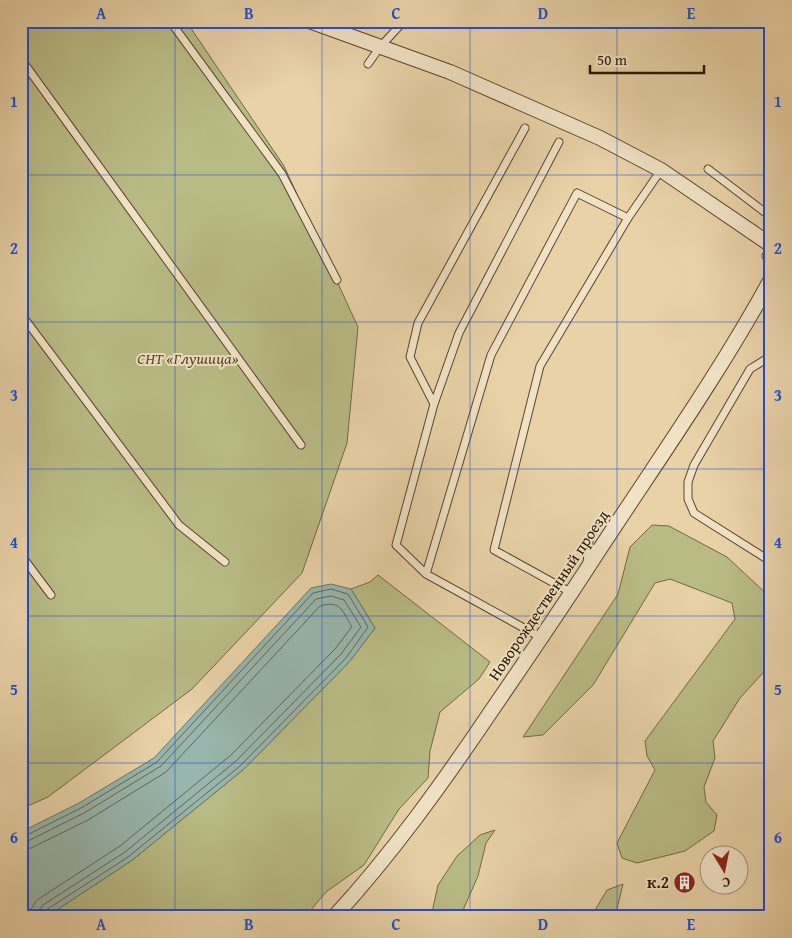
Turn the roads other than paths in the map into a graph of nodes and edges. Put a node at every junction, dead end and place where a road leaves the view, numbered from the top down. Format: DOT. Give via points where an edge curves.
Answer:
graph roads {
  1 [pos="32,21"];
  2 [pos="170,21"];
  3 [pos="309,21"];
  4 [pos="404,21"];
  5 [pos="21,29"];
  6 [pos="380,47"];
  7 [pos="21,59"];
  8 [pos="368,64"];
  9 [pos="524,128"];
  10 [pos="559,142"];
  11 [pos="708,169"];
  12 [pos="660,170"];
  13 [pos="771,217"];
  14 [pos="628,218"];
  15 [pos="771,250"];
  16 [pos="768,251"];
  17 [pos="771,279"];
  18 [pos="336,280"];
  19 [pos="21,314"];
  20 [pos="771,356"];
  21 [pos="434,404"];
  22 [pos="301,445"];
  23 [pos="589,540"];
  24 [pos="21,555"];
  25 [pos="771,560"];
  26 [pos="225,562"];
  27 [pos="587,570"];
  28 [pos="426,574"];
  29 [pos="572,593"];
  30 [pos="51,595"];
  31 [pos="542,638"];
  32 [pos="334,917"];
  1 -- 5 [label="lane"];
  2 -- 18 [label="lane" via="282,174"];
  3 -- 6 [label="street"];
  4 -- 6 [label="lane"];
  6 -- 8 [label="lane"];
  6 -- 12 [label="street" via="450,72 600,138"];
  7 -- 22 [label="lane"];
  9 -- 21 [label="lane" via="418,323 410,358"];
  10 -- 21 [label="lane" via="459,332"];
  11 -- 13 [label="lane"];
  12 -- 14 [label="lane"];
  12 -- 16 [label="street"];
  14 -- 28 [label="lane" via="577,193 491,356"];
  14 -- 29 [label="lane" via="540,366 494,550"];
  15 -- 16 [label="lane"];
  17 -- 27 [label="street, Новорождественный проезд" via="734,343"];
  19 -- 26 [label="lane" via="179,525"];
  20 -- 25 [label="lane" via="750,369 694,465 688,482 688,498 694,513"];
  21 -- 28 [label="lane" via="396,545"];
  23 -- 27 [label="lane"];
  24 -- 30 [label="lane"];
  27 -- 29 [label="street, Новорождественный проезд"];
  28 -- 31 [label="lane"];
  29 -- 31 [label="street, Новорождественный проезд"];
  31 -- 32 [label="street, Новорождественный проезд" via="442,783 362,887"];
}
